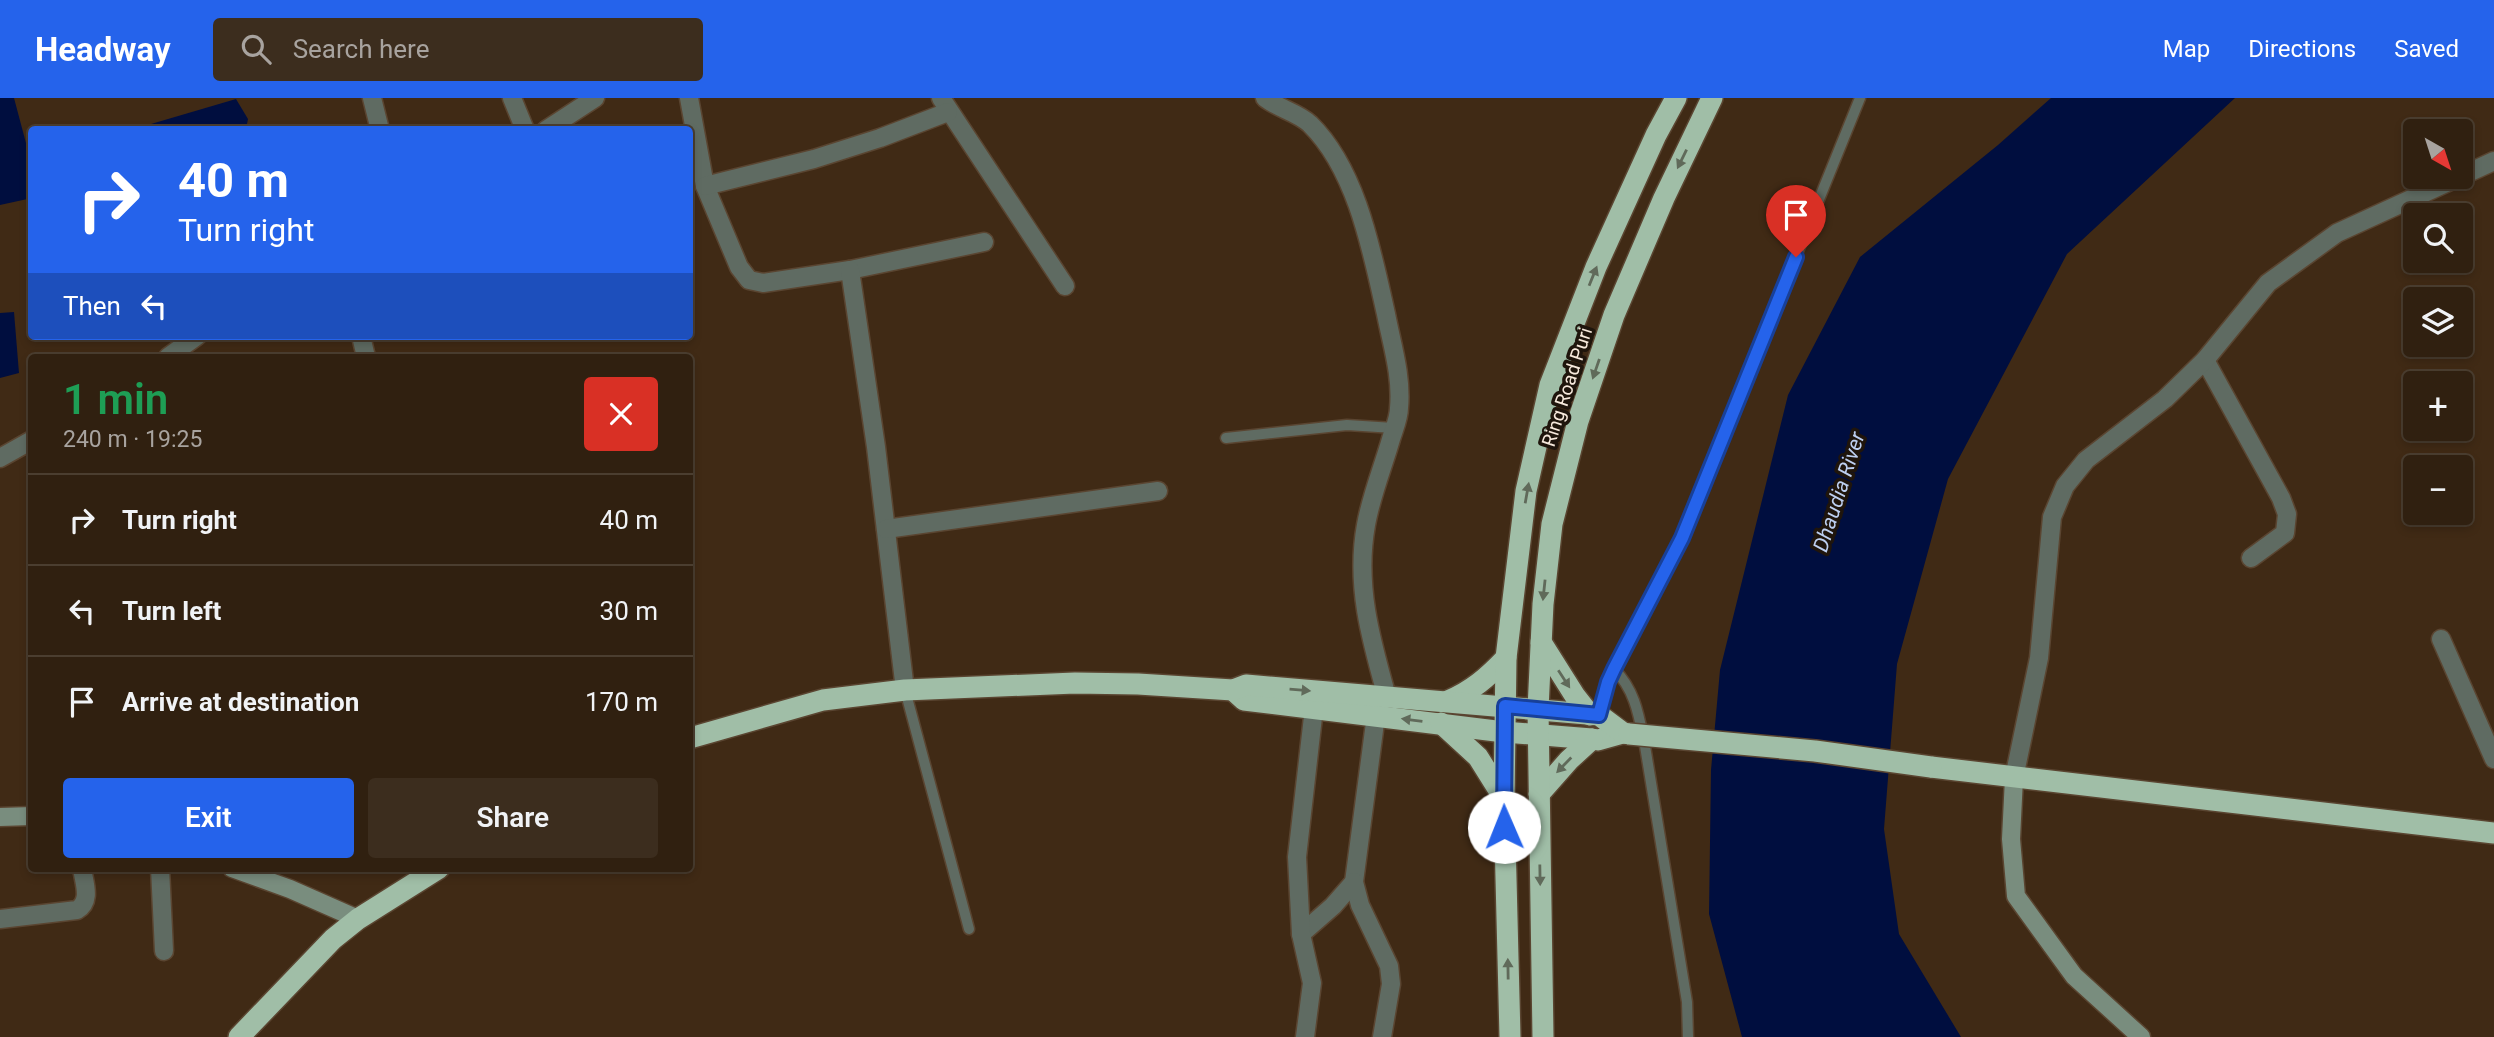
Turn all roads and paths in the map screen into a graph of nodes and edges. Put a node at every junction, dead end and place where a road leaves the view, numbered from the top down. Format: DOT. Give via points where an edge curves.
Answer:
graph roads {
  1 [pos="372,98"];
  2 [pos="512,98"];
  3 [pos="595,98"];
  4 [pos="689,98"];
  5 [pos="1265,98"];
  6 [pos="1676,98"];
  7 [pos="1712,98"];
  8 [pos="1860,98"];
  9 [pos="945,105"];
  10 [pos="379,126"];
  11 [pos="523,126"];
  12 [pos="552,126"];
  13 [pos="2494,161"];
  14 [pos="705,186"];
  15 [pos="984,242"];
  16 [pos="850,270"];
  17 [pos="1065,286"];
  18 [pos="192,340"];
  19 [pos="172,354"];
  20 [pos="2205,360"];
  21 [pos="1394,428"];
  22 [pos="1226,438"];
  23 [pos="28,442"];
  24 [pos="0,458"];
  25 [pos="1158,491"];
  26 [pos="886,529"];
  27 [pos="2251,558"];
  28 [pos="2441,639"];
  29 [pos="1541,642"];
  30 [pos="1506,658"];
  31 [pos="1614,669"];
  32 [pos="905,690"];
  33 [pos="1233,690"];
  34 [pos="1381,706"];
  35 [pos="1505,706"];
  36 [pos="1314,708"];
  37 [pos="1538,709"];
  38 [pos="1444,713"];
  39 [pos="1595,715"];
  40 [pos="1504,732"];
  41 [pos="1626,733"];
  42 [pos="1538,734"];
  43 [pos="693,737"];
  44 [pos="1591,739"];
  45 [pos="2494,759"];
  46 [pos="2014,778"];
  47 [pos="1539,794"];
  48 [pos="1504,799"];
  49 [pos="28,816"];
  50 [pos="0,817"];
  51 [pos="2494,832"];
  52 [pos="82,872"];
  53 [pos="160,872"];
  54 [pos="243,872"];
  55 [pos="433,872"];
  56 [pos="1354,882"];
  57 [pos="0,919"];
  58 [pos="358,919"];
  59 [pos="969,929"];
  60 [pos="1301,934"];
  61 [pos="164,951"];
  62 [pos="239,1037"];
  63 [pos="1305,1037"];
  64 [pos="1382,1037"];
  65 [pos="1510,1037"];
  66 [pos="1543,1037"];
  67 [pos="1688,1037"];
  68 [pos="2141,1037"];
  1 -- 10 [label="street"];
  2 -- 11 [label="street"];
  3 -- 12 [label="street"];
  4 -- 14 [label="street"];
  5 -- 21 [label="street" via="1309,123 1328,145 1349,184 1363,220 1396,360 1400,390"];
  30 -- 6 [label="highway, Ring Road Puri, one-way" via="1526,491 1550,386 1596,267"];
  7 -- 29 [label="highway, Ring Road Puri, one-way" via="1614,315 1578,421 1552,524"];
  8 -- 31 [label="lane" via="1682,538"];
  9 -- 14 [label="street" via="880,138"];
  9 -- 17 [label="street"];
  13 -- 20 [label="street" via="2337,233 2268,283"];
  14 -- 16 [label="street" via="739,267 749,280 763,284"];
  15 -- 16 [label="street"];
  16 -- 26 [label="street"];
  18 -- 19 [label="street"];
  20 -- 27 [label="street" via="2287,514 2285,533"];
  20 -- 46 [label="street" via="2165,399 2086,460 2065,486 2052,517 2039,658"];
  21 -- 22 [label="lane" via="1347,425"];
  21 -- 34 [label="street" via="1366,525 1362,570"];
  23 -- 24 [label="street"];
  25 -- 26 [label="street"];
  26 -- 32 [label="street"];
  28 -- 45 [label="street"];
  29 -- 37 [label="highway, Ring Road Puri"];
  29 -- 39 [label="highway, one-way" via="1575,696"];
  30 -- 35 [label="highway, Ring Road Puri"];
  30 -- 38 [label="highway"];
  31 -- 39 [label="lane"];
  31 -- 67 [label="lane" via="1637,705 1687,1002"];
  32 -- 33 [label="highway" via="1075,683"];
  32 -- 43 [label="highway" via="823,701"];
  32 -- 59 [label="lane"];
  33 -- 34 [label="highway, one-way" via="1246,685"];
  33 -- 36 [label="highway" via="1244,700"];
  34 -- 36 [label="highway"];
  34 -- 38 [label="highway"];
  34 -- 56 [label="street"];
  35 -- 37 [label="highway"];
  35 -- 38 [label="highway"];
  35 -- 40 [label="highway, Ring Road Puri"];
  36 -- 60 [label="street" via="1297,857"];
  37 -- 39 [label="highway"];
  37 -- 42 [label="highway, Ring Road Puri"];
  38 -- 40 [label="highway"];
  38 -- 48 [label="highway"];
  39 -- 41 [label="highway"];
  40 -- 42 [label="highway"];
  40 -- 48 [label="highway, Ring Road Puri"];
  41 -- 44 [label="highway"];
  41 -- 46 [label="highway, bridge" via="1815,751"];
  42 -- 44 [label="highway"];
  42 -- 47 [label="highway, Ring Road Puri"];
  44 -- 47 [label="highway, one-way"];
  46 -- 51 [label="highway"];
  46 -- 68 [label="street" via="2011,839 2016,896 2074,976"];
  47 -- 66 [label="highway, Ring Road Puri, one-way"];
  65 -- 48 [label="highway, Ring Road Puri, one-way"];
  49 -- 50 [label="street"];
  52 -- 57 [label="street" via="86,901 77,910"];
  53 -- 61 [label="street"];
  54 -- 58 [label="street"];
  55 -- 58 [label="highway"];
  56 -- 60 [label="street"];
  56 -- 64 [label="street" via="1389,966 1391,985"];
  58 -- 62 [label="highway"];
  60 -- 63 [label="street" via="1311,983"];
}
